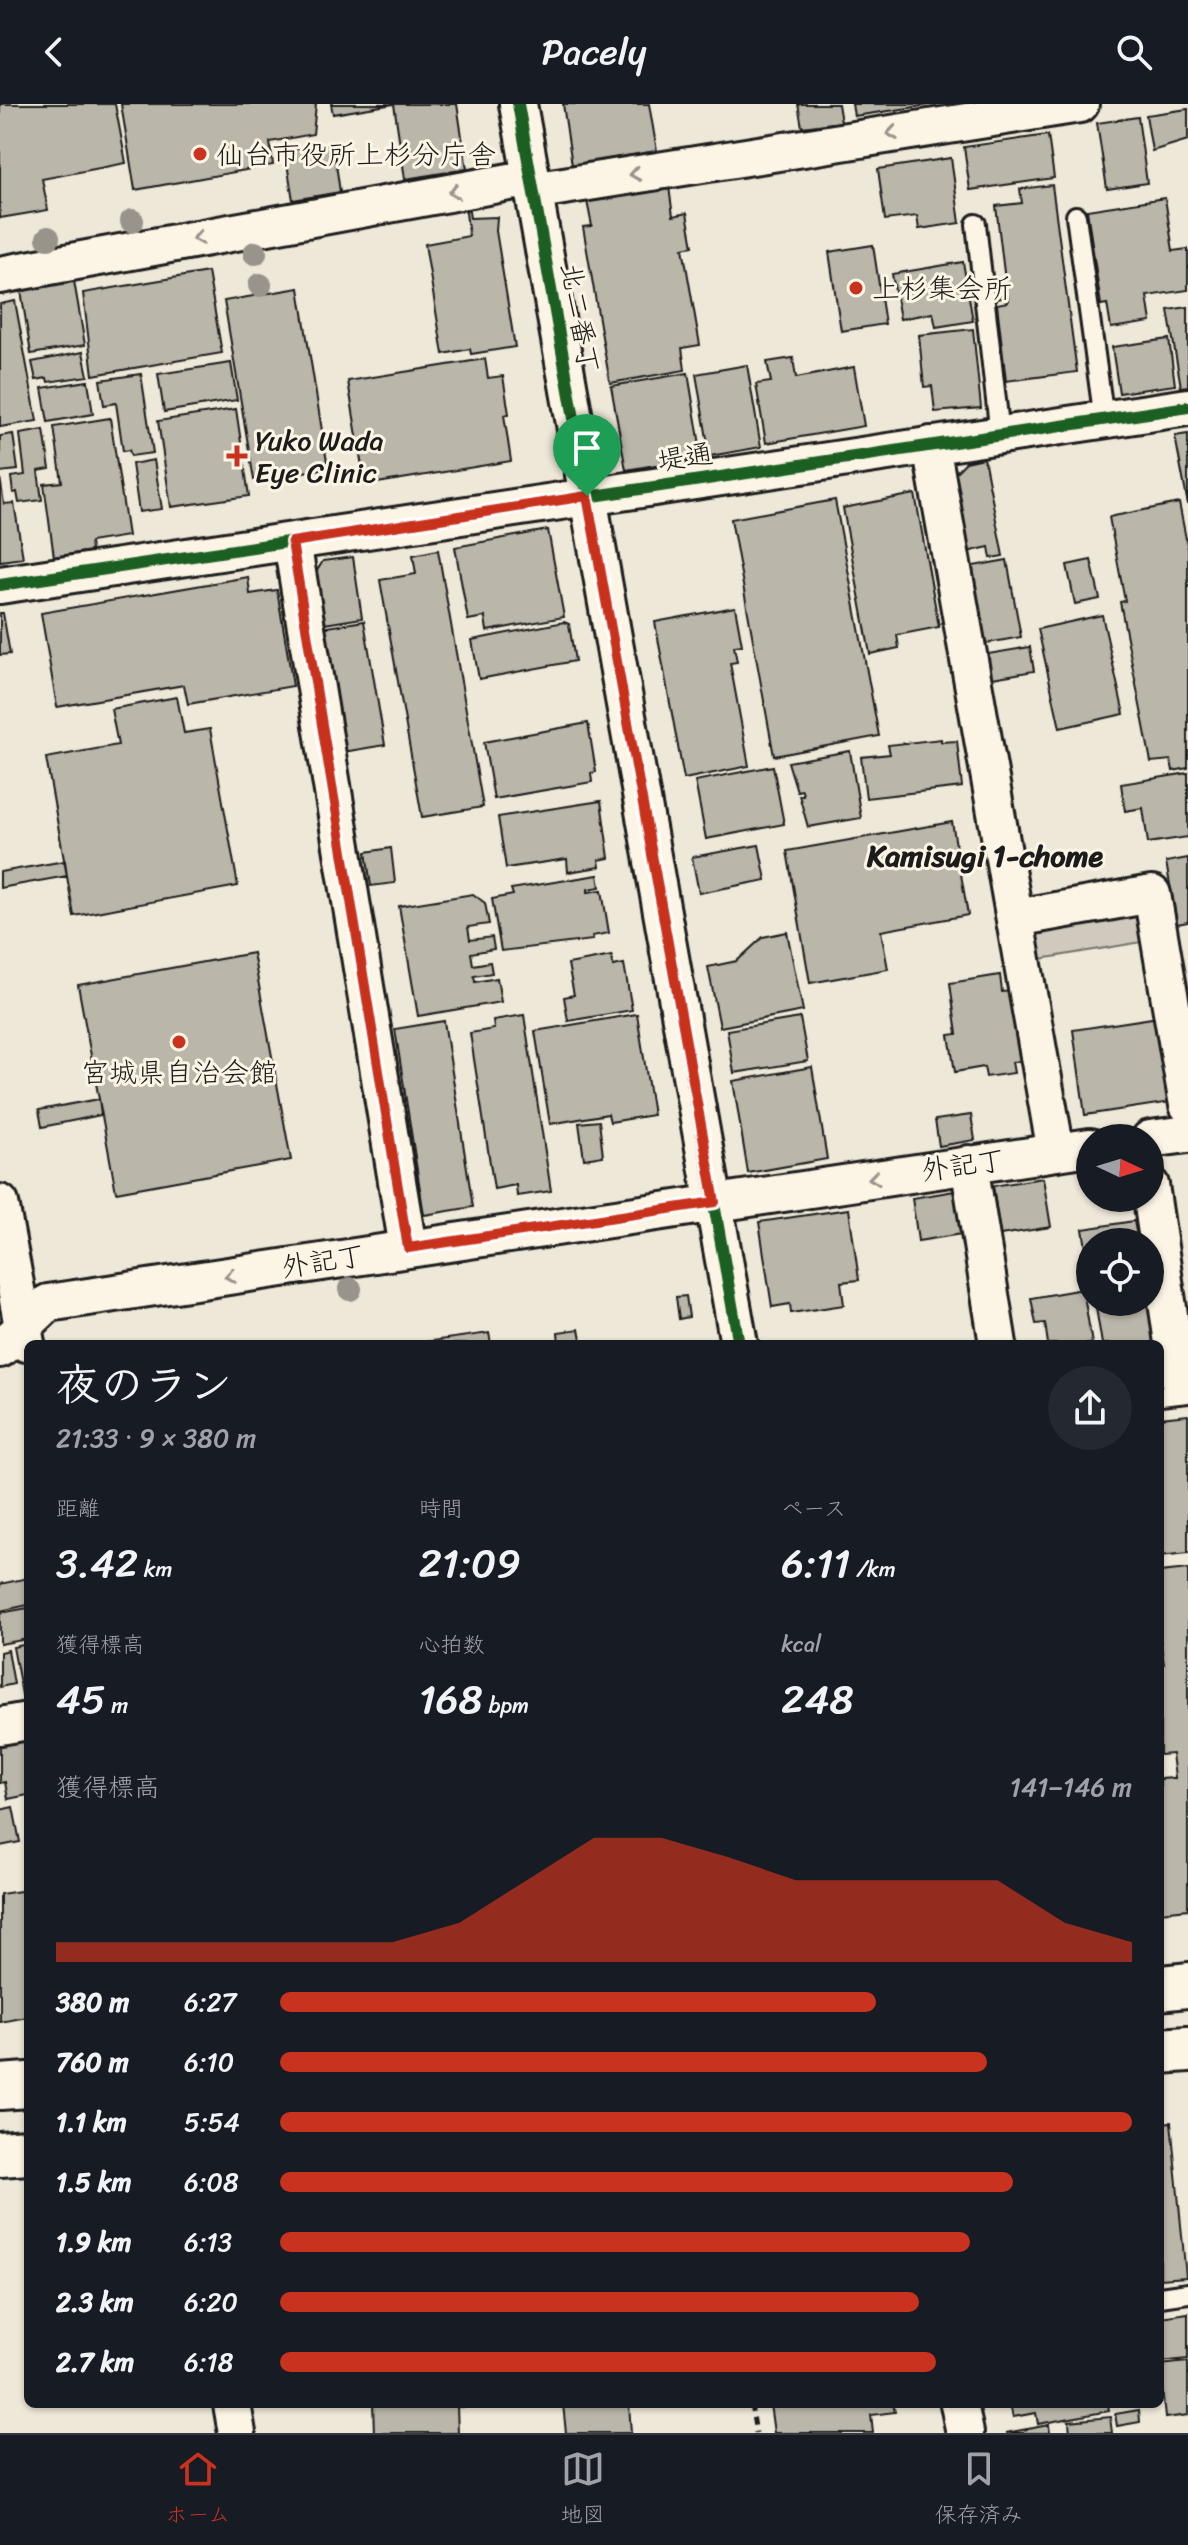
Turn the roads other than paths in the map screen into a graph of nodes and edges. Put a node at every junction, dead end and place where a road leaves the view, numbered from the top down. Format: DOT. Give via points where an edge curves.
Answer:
graph roads {
  1 [pos="518,104"];
  2 [pos="1080,104"];
  3 [pos="532,184"];
  4 [pos="1076,216"];
  5 [pos="976,224"];
  6 [pos="0,275"];
  7 [pos="1188,407"];
  8 [pos="1104,420"];
  9 [pos="1000,435"];
  10 [pos="931,445"];
  11 [pos="587,496"];
  12 [pos="292,542"];
  13 [pos="0,585"];
  14 [pos="1016,918"];
  15 [pos="1188,1105"];
  16 [pos="1188,1134"];
  17 [pos="1164,1137"];
  18 [pos="1073,1150"];
  19 [pos="969,1164"];
  20 [pos="715,1202"];
  21 [pos="0,1203"];
  22 [pos="1153,1212"];
  23 [pos="408,1248"];
  24 [pos="738,1340"];
  25 [pos="997,1340"];
  26 [pos="17,1343"];
  27 [pos="1176,1390"];
  28 [pos="24,1722"];
  29 [pos="0,1726"];
  30 [pos="1188,1985"];
  31 [pos="1164,1988"];
  32 [pos="1188,2049"];
  33 [pos="1164,2051"];
  34 [pos="24,2085"];
  35 [pos="0,2087"];
  36 [pos="24,2152"];
  37 [pos="0,2154"];
  38 [pos="1188,2293"];
  39 [pos="1164,2296"];
  40 [pos="233,2408"];
  41 [pos="960,2408"];
  42 [pos="237,2433"];
  43 [pos="965,2433"];
  1 -- 3 [label="street, 北二番丁"];
  2 -- 3 [label="street, one-way"];
  3 -- 6 [label="street, one-way"];
  3 -- 11 [label="street, 北二番丁"];
  4 -- 8 [label="lane"];
  5 -- 9 [label="lane"];
  7 -- 8 [label="street, 堤通"];
  8 -- 9 [label="street, 堤通"];
  9 -- 10 [label="street, 堤通"];
  10 -- 11 [label="street, 堤通"];
  10 -- 14 [label="street"];
  11 -- 12 [label="street, 堤通"];
  11 -- 20 [label="street, 北二番丁"];
  12 -- 13 [label="street, 堤通"];
  12 -- 23 [label="street"];
  14 -- 15 [label="street" via="1150,880"];
  14 -- 18 [label="street"];
  16 -- 17 [label="street"];
  18 -- 19 [label="street, 外記丁"];
  19 -- 20 [label="street, 外記丁, one-way"];
  19 -- 25 [label="street"];
  20 -- 23 [label="street, 外記丁"];
  20 -- 24 [label="street, 北二番丁"];
  21 -- 26 [label="street"];
  22 -- 27 [label="street"];
  23 -- 26 [label="street, 外記丁, one-way" via="48,1303"];
  28 -- 29 [label="street"];
  30 -- 31 [label="street"];
  32 -- 33 [label="street"];
  34 -- 35 [label="street"];
  36 -- 37 [label="street"];
  38 -- 39 [label="lane"];
  40 -- 42 [label="street"];
  41 -- 43 [label="street"];
}
